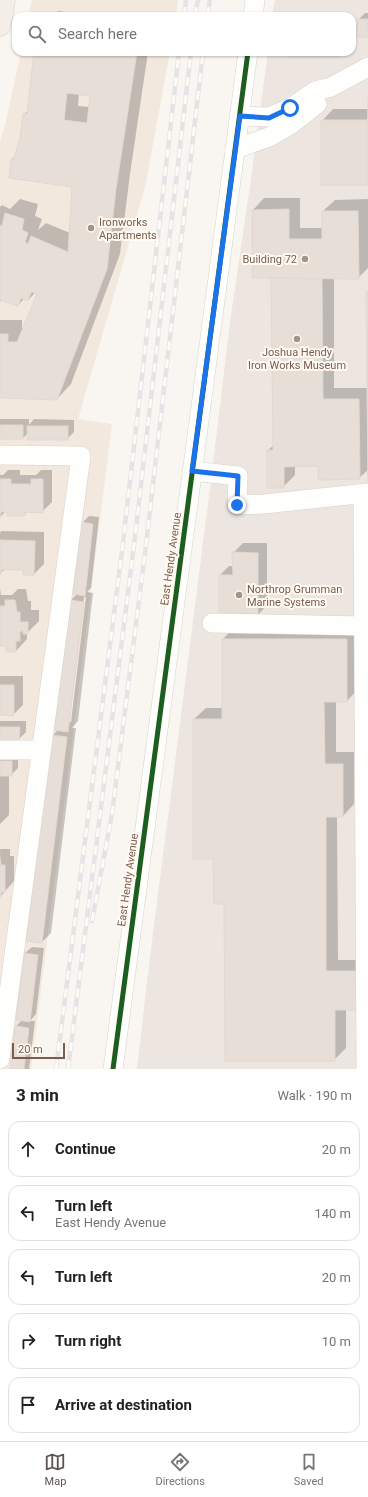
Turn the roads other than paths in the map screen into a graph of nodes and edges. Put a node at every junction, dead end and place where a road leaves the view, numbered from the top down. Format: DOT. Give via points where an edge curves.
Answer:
graph roads {
  1 [pos="255,0"];
  2 [pos="254,12"];
  3 [pos="248,56"];
  4 [pos="368,67"];
  5 [pos="331,87"];
  6 [pos="240,116"];
  7 [pos="236,149"];
  8 [pos="0,455"];
  9 [pos="192,471"];
  10 [pos="366,494"];
  11 [pos="212,623"];
  12 [pos="364,626"];
  13 [pos="0,750"];
  14 [pos="41,750"];
  15 [pos="4,1001"];
  16 [pos="0,1059"];
  17 [pos="113,1069"];
  18 [pos="366,1069"];
  1 -- 2 [label="street"];
  3 -- 6 [label="street, East Hendy Avenue"];
  4 -- 5 [label="street"];
  5 -- 6 [label="street" via="315,91 290,108 269,118"];
  5 -- 7 [label="street" via="321,101 290,125 269,137"];
  6 -- 7 [label="street, East Hendy Avenue"];
  7 -- 9 [label="street, East Hendy Avenue"];
  8 -- 14 [label="street" via="81,456"];
  9 -- 10 [label="street" via="238,476 237,505"];
  9 -- 17 [label="street, East Hendy Avenue"];
  10 -- 12 [label="street"];
  11 -- 12 [label="street"];
  12 -- 18 [label="street"];
  13 -- 14 [label="street"];
  14 -- 15 [label="street"];
  15 -- 16 [label="street"];
}
